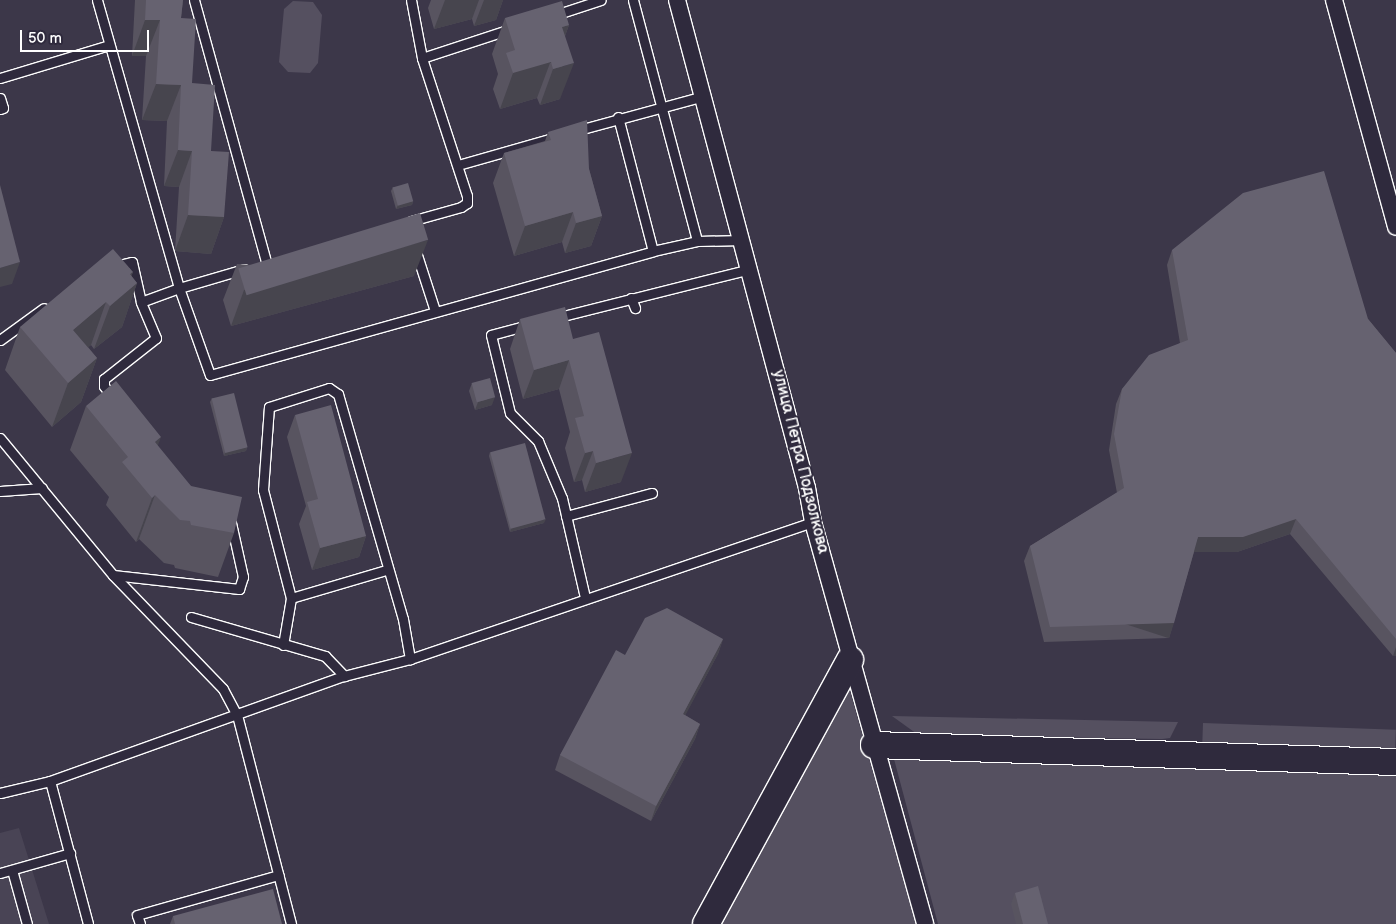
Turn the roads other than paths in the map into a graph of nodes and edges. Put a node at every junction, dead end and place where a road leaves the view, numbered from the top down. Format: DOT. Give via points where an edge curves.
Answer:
graph roads {
  1 [pos="98,0"];
  2 [pos="194,0"];
  3 [pos="412,0"];
  4 [pos="600,0"];
  5 [pos="633,0"];
  6 [pos="677,0"];
  7 [pos="1334,0"];
  8 [pos="544,18"];
  9 [pos="516,28"];
  10 [pos="108,45"];
  11 [pos="422,58"];
  12 [pos="0,78"];
  13 [pos="704,96"];
  14 [pos="0,98"];
  15 [pos="661,105"];
  16 [pos="0,109"];
  17 [pos="618,116"];
  18 [pos="458,165"];
  19 [pos="1396,227"];
  20 [pos="743,240"];
  21 [pos="697,241"];
  22 [pos="653,251"];
  23 [pos="107,268"];
  24 [pos="750,269"];
  25 [pos="179,288"];
  26 [pos="632,298"];
  27 [pos="52,302"];
  28 [pos="142,302"];
  29 [pos="635,308"];
  30 [pos="435,311"];
  31 [pos="0,340"];
  32 [pos="109,407"];
  33 [pos="0,438"];
  34 [pos="42,488"];
  35 [pos="0,491"];
  36 [pos="652,493"];
  37 [pos="228,513"];
  38 [pos="566,516"];
  39 [pos="813,522"];
  40 [pos="386,570"];
  41 [pos="113,575"];
  42 [pos="291,598"];
  43 [pos="585,598"];
  44 [pos="191,617"];
  45 [pos="284,645"];
  46 [pos="410,659"];
  47 [pos="850,660"];
  48 [pos="344,676"];
  49 [pos="237,715"];
  50 [pos="874,746"];
  51 [pos="1396,762"];
  52 [pos="50,781"];
  53 [pos="0,793"];
  54 [pos="70,853"];
  55 [pos="12,870"];
  56 [pos="0,873"];
  57 [pos="278,876"];
  58 [pos="27,924"];
  59 [pos="88,924"];
  60 [pos="140,924"];
  61 [pos="292,924"];
  62 [pos="706,924"];
  63 [pos="925,924"];
  1 -- 10 [label="lane"];
  2 -- 25 [label="lane" via="270,261"];
  3 -- 11 [label="lane"];
  4 -- 8 [label="lane"];
  5 -- 15 [label="lane"];
  6 -- 13 [label="street, улица Петра Подзолкова"];
  7 -- 19 [label="street"];
  9 -- 11 [label="lane"];
  10 -- 12 [label="lane"];
  10 -- 25 [label="lane"];
  11 -- 18 [label="lane"];
  13 -- 15 [label="lane"];
  13 -- 20 [label="street, улица Петра Подзолкова"];
  14 -- 16 [label="lane" via="3,108"];
  15 -- 17 [label="lane"];
  15 -- 21 [label="lane"];
  17 -- 18 [label="lane"];
  17 -- 22 [label="lane"];
  18 -- 30 [label="lane" via="467,203 407,230"];
  20 -- 21 [label="lane"];
  20 -- 24 [label="street, улица Петра Подзолкова"];
  21 -- 22 [label="lane"];
  22 -- 30 [label="lane"];
  23 -- 28 [label="lane" via="132,262"];
  24 -- 26 [label="lane"];
  24 -- 39 [label="street, улица Петра Подзолкова"];
  25 -- 28 [label="lane"];
  25 -- 30 [label="lane" via="210,375"];
  26 -- 29 [label="lane"];
  26 -- 38 [label="lane" via="491,335 510,413 538,441"];
  27 -- 31 [label="lane"];
  28 -- 32 [label="lane" via="156,338 104,379 104,386 114,401"];
  33 -- 34 [label="lane"];
  34 -- 35 [label="lane"];
  34 -- 41 [label="lane"];
  36 -- 38 [label="lane"];
  37 -- 41 [label="lane" via="243,577 239,589"];
  38 -- 43 [label="lane"];
  39 -- 43 [label="lane"];
  39 -- 47 [label="street, улица Петра Подзолкова"];
  40 -- 42 [label="lane"];
  40 -- 42 [label="lane" via="338,394 328,388 274,404 266,413 262,490"];
  40 -- 46 [label="lane" via="403,619"];
  41 -- 49 [label="lane" via="223,689"];
  42 -- 45 [label="lane"];
  43 -- 46 [label="lane"];
  44 -- 45 [label="lane"];
  45 -- 48 [label="lane" via="325,656"];
  46 -- 48 [label="lane"];
  47 -- 50 [label="street, улица Петра Подзолкова"];
  47 -- 62 [label="main road"];
  48 -- 49 [label="lane"];
  49 -- 52 [label="lane"];
  49 -- 57 [label="lane"];
  50 -- 51 [label="main road"];
  50 -- 63 [label="street, улица Петра Подзолкова"];
  52 -- 53 [label="lane"];
  52 -- 54 [label="lane"];
  54 -- 55 [label="lane"];
  54 -- 59 [label="lane"];
  55 -- 56 [label="lane"];
  55 -- 58 [label="lane"];
  57 -- 60 [label="lane" via="138,915"];
  57 -- 61 [label="lane"];
}
